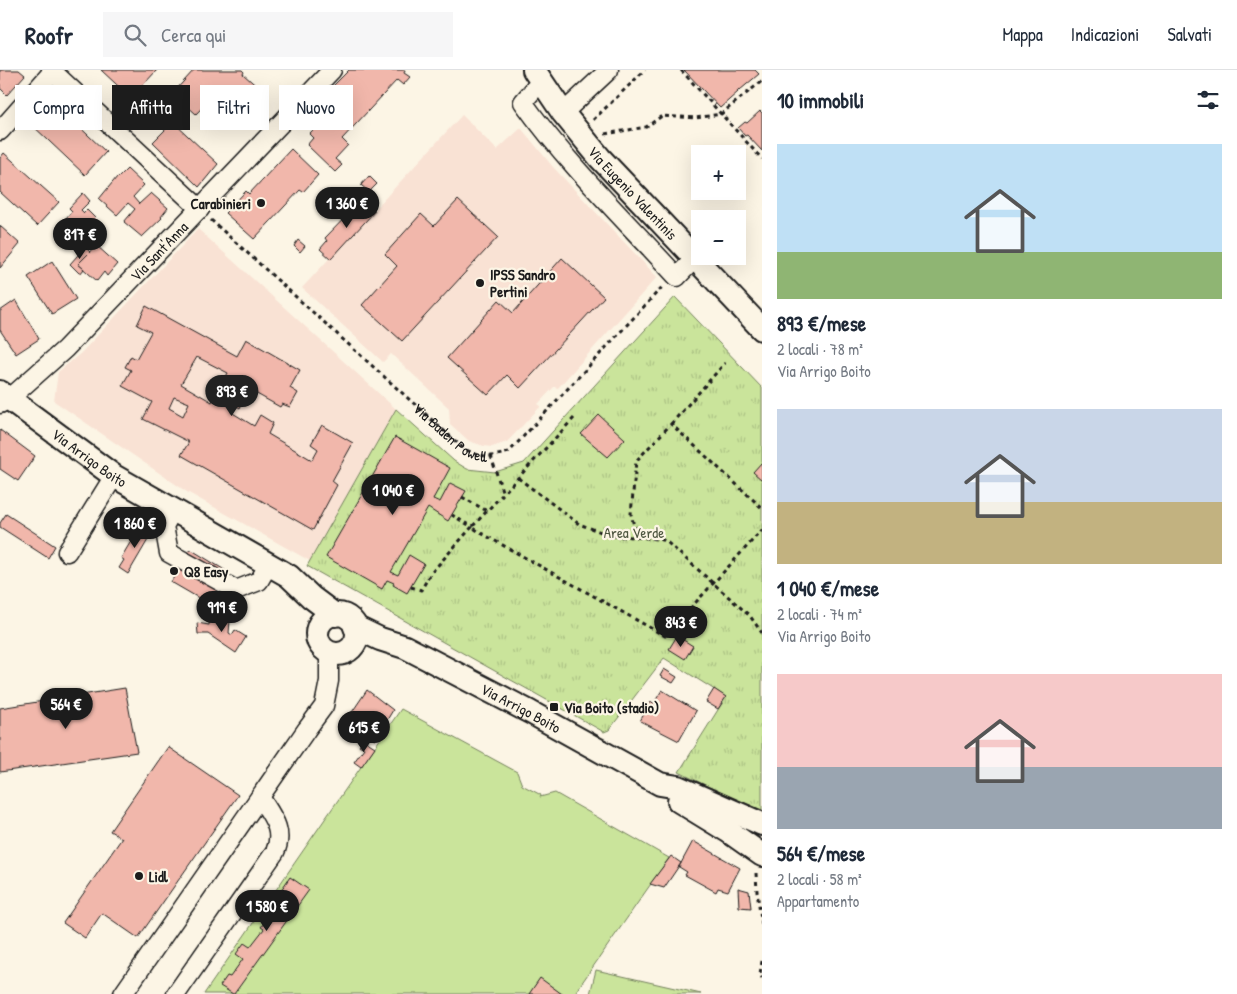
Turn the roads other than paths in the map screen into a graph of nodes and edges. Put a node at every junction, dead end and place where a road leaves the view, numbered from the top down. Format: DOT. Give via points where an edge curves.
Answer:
graph roads {
  1 [pos="332,70"];
  2 [pos="609,70"];
  3 [pos="52,71"];
  4 [pos="538,76"];
  5 [pos="563,113"];
  6 [pos="0,131"];
  7 [pos="200,209"];
  8 [pos="691,254"];
  9 [pos="691,262"];
  10 [pos="702,265"];
  11 [pos="762,329"];
  12 [pos="3,398"];
  13 [pos="114,476"];
  14 [pos="173,510"];
  15 [pos="67,552"];
  16 [pos="269,564"];
  17 [pos="329,617"];
  18 [pos="345,643"];
  19 [pos="660,784"];
  20 [pos="260,796"];
  21 [pos="762,824"];
  22 [pos="762,855"];
  23 [pos="123,994"];
  24 [pos="176,994"];
  1 -- 7 [label="street, Via Sant'Anna"];
  2 -- 5 [label="street"];
  3 -- 6 [label="street"];
  3 -- 7 [label="street"];
  4 -- 5 [label="main road, Via Eugenio Valentinis"];
  4 -- 9 [label="street" via="523,102 538,124 677,277"];
  5 -- 8 [label="main road, Via Eugenio Valentinis" via="600,158"];
  7 -- 12 [label="street, Via Sant'Anna" via="64,349"];
  10 -- 11 [label="main road, Via Eugenio Valentinis"];
  12 -- 13 [label="main road, Via Arrigo Boito"];
  13 -- 14 [label="main road, Via Arrigo Boito"];
  13 -- 15 [label="street"];
  14 -- 16 [label="main road, Via Arrigo Boito"];
  14 -- 16 [label="street" via="164,526 169,553 236,590 260,580"];
  16 -- 17 [label="main road, Via Arrigo Boito" via="288,576"];
  17 -- 18 [label="main road, Via Arrigo Boito" via="347,617"];
  17 -- 18 [label="main road" via="317,631 323,649"];
  18 -- 19 [label="main road, Via Arrigo Boito" via="380,639 405,647"];
  18 -- 20 [label="street" via="329,680 324,706"];
  19 -- 21 [label="main road, Via Arrigo Boito" via="678,788"];
  19 -- 22 [label="main road, Via Arrigo Boito" via="672,797"];
  20 -- 23 [label="street"];
  20 -- 24 [label="street" via="280,833 280,843"];
}
